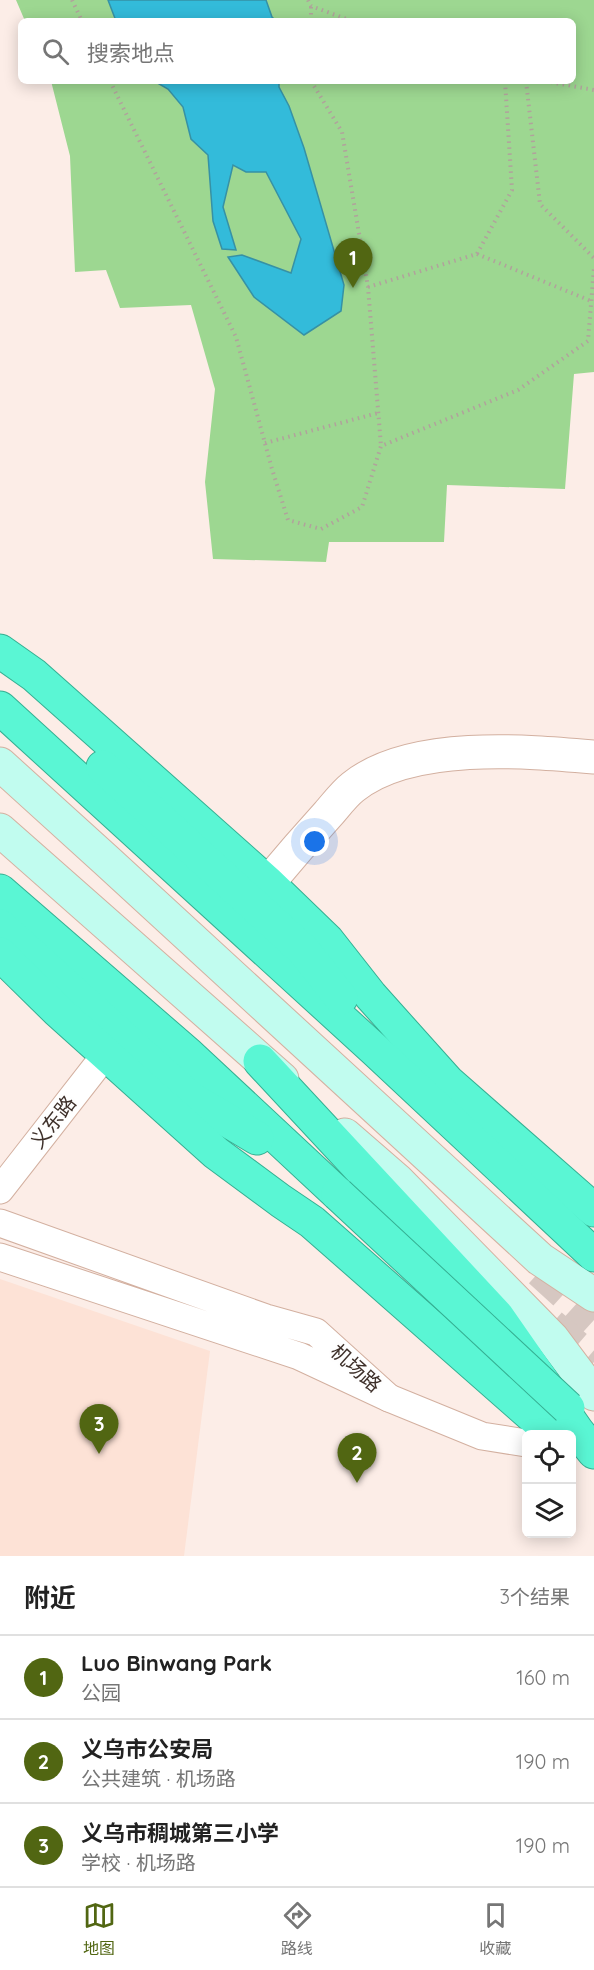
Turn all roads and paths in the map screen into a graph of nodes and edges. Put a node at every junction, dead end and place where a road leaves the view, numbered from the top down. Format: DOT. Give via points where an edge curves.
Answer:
graph roads {
  1 [pos="72,0"];
  2 [pos="308,0"];
  3 [pos="310,6"];
  4 [pos="81,18"];
  5 [pos="311,18"];
  6 [pos="344,18"];
  7 [pos="111,84"];
  8 [pos="313,84"];
  9 [pos="504,84"];
  10 [pos="526,84"];
  11 [pos="561,84"];
  12 [pos="594,90"];
  13 [pos="477,254"];
  14 [pos="594,258"];
  15 [pos="594,268"];
  16 [pos="368,287"];
  17 [pos="591,301"];
  18 [pos="378,413"];
  19 [pos="265,442"];
  20 [pos="381,446"];
  21 [pos="0,651"];
  22 [pos="0,672"];
  23 [pos="0,708"];
  24 [pos="594,756"];
  25 [pos="0,764"];
  26 [pos="0,830"];
  27 [pos="268,883"];
  28 [pos="0,891"];
  29 [pos="0,926"];
  30 [pos="0,954"];
  31 [pos="375,1050"];
  32 [pos="106,1054"];
  33 [pos="260,1060"];
  34 [pos="0,1190"];
  35 [pos="333,1190"];
  36 [pos="594,1210"];
  37 [pos="0,1223"];
  38 [pos="594,1255"];
  39 [pos="0,1257"];
  40 [pos="594,1296"];
  41 [pos="389,1398"];
  42 [pos="572,1412"];
  43 [pos="594,1433"];
  44 [pos="522,1442"];
  45 [pos="594,1445"];
  46 [pos="594,1452"];
  47 [pos="576,1455"];
  48 [pos="594,1474"];
  1 -- 4 [label="path"];
  2 -- 3 [label="path"];
  3 -- 5 [label="path"];
  3 -- 6 [label="path"];
  7 -- 19 [label="path" via="236,337"];
  8 -- 16 [label="path" via="342,132"];
  9 -- 13 [label="path" via="512,190"];
  10 -- 14 [label="path" via="540,204"];
  11 -- 12 [label="path"];
  13 -- 16 [label="path"];
  13 -- 17 [label="path"];
  15 -- 17 [label="path"];
  16 -- 18 [label="path"];
  17 -- 20 [label="path" via="588,341 518,390"];
  18 -- 19 [label="path"];
  18 -- 20 [label="path"];
  19 -- 20 [label="path" via="288,520 321,529 362,507"];
  21 -- 27 [label="highway" via="34,675"];
  22 -- 31 [label="highway" via="304,951 335,989"];
  23 -- 31 [label="highway"];
  24 -- 27 [label="street" via="533,752 436,755 390,766 353,787"];
  25 -- 40 [label="main road" via="540,1259"];
  26 -- 33 [label="main road"];
  27 -- 36 [label="highway" via="327,940 448,1082"];
  28 -- 35 [label="highway" via="189,1055"];
  29 -- 35 [label="highway" via="190,1098"];
  30 -- 32 [label="highway"];
  31 -- 38 [label="highway"];
  32 -- 34 [label="street, 义东路"];
  32 -- 42 [label="highway" via="216,1153"];
  33 -- 42 [label="main road" via="398,1181 552,1338"];
  33 -- 46 [label="highway" via="497,1316"];
  35 -- 42 [label="highway, bridge"];
  37 -- 41 [label="street, 机场路" via="266,1318 316,1332"];
  39 -- 41 [label="street, 机场路" via="299,1356"];
  41 -- 44 [label="street" via="482,1436"];
  42 -- 43 [label="highway"];
  42 -- 45 [label="highway"];
  47 -- 48 [label="highway"];
}
